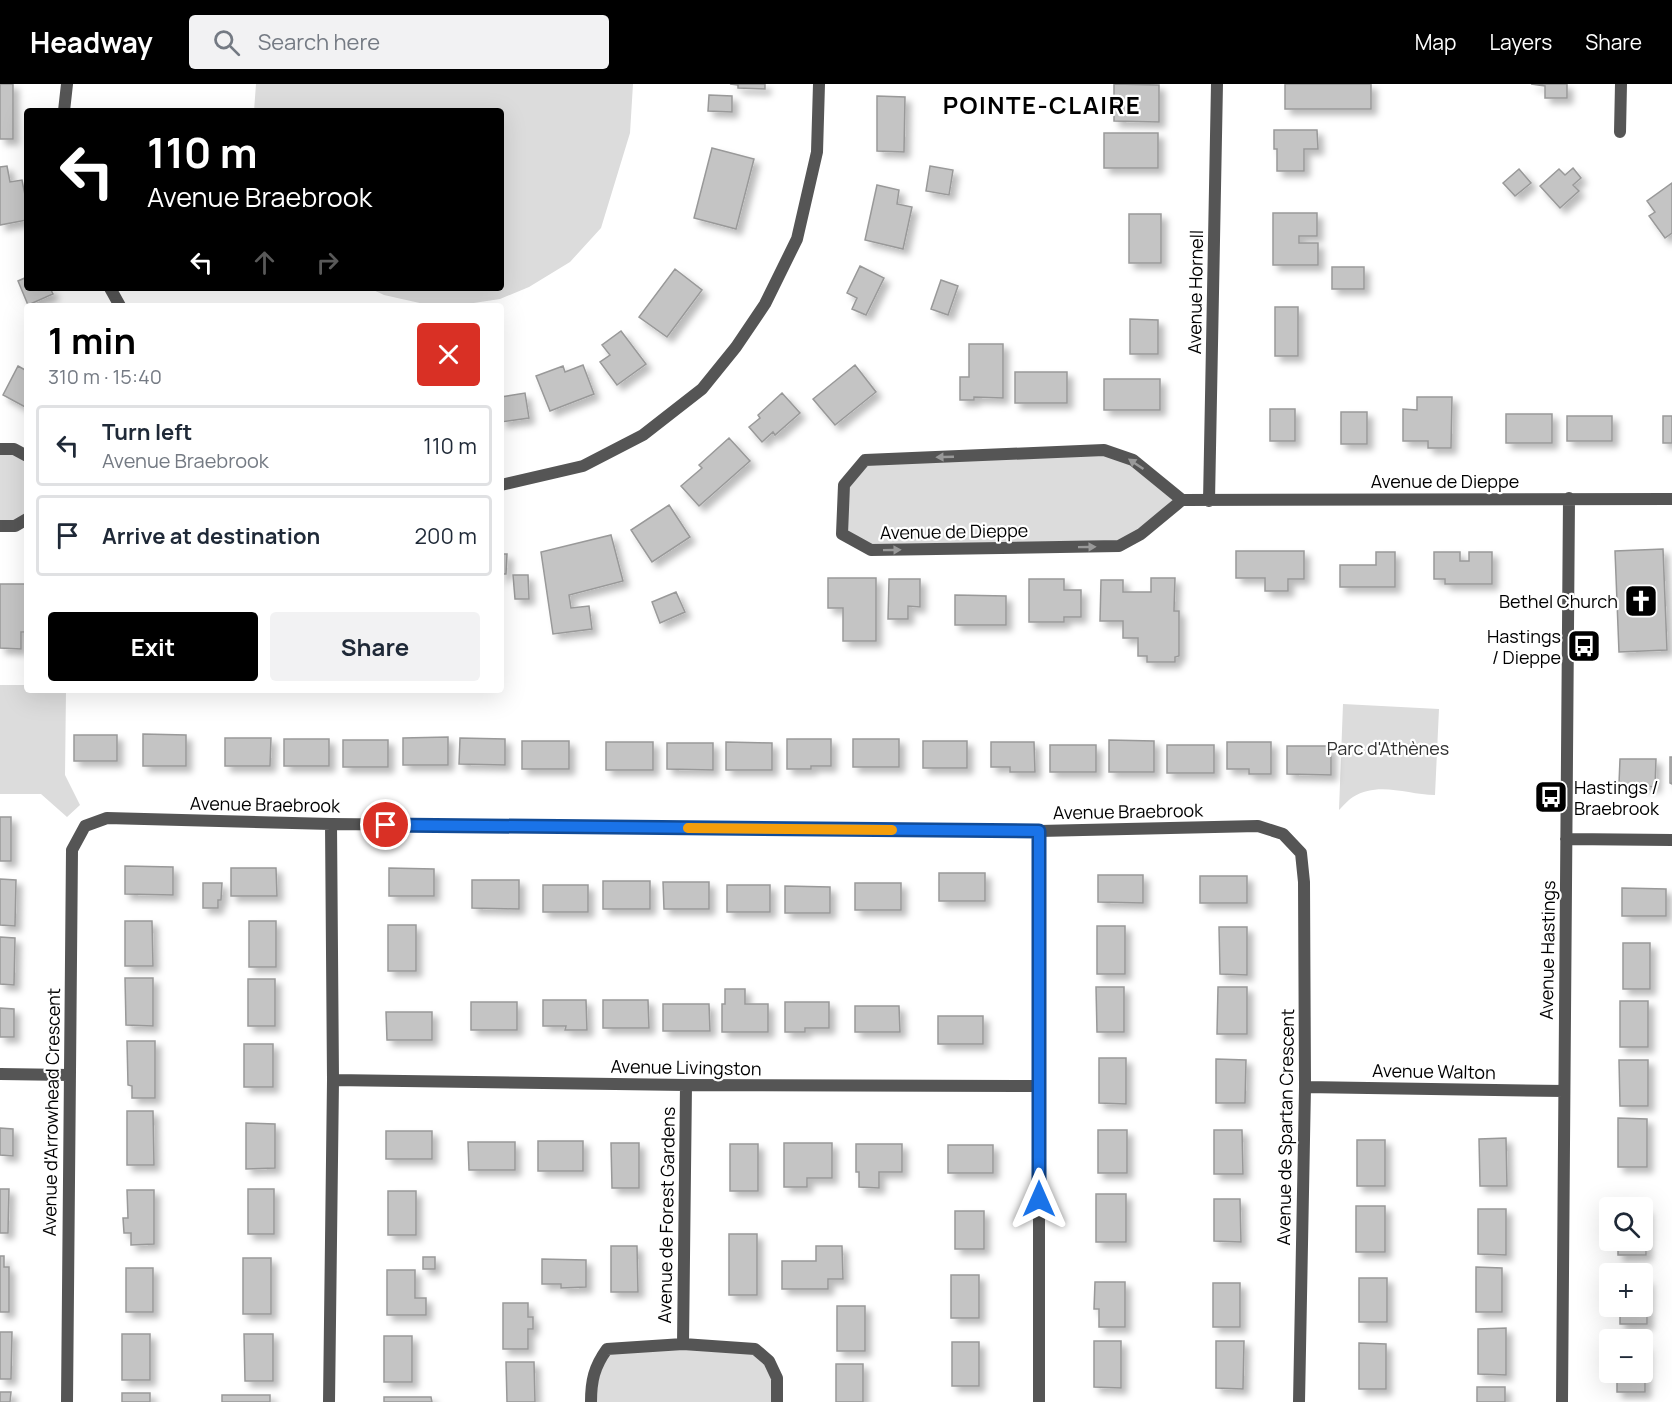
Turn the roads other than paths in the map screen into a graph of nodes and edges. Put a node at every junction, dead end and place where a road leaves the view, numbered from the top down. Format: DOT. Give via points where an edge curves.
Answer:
graph roads {
  1 [pos="67,84"];
  2 [pos="819,84"];
  3 [pos="1218,84"];
  4 [pos="1621,84"];
  5 [pos="64,108"];
  6 [pos="1620,132"];
  7 [pos="0,449"];
  8 [pos="24,454"];
  9 [pos="504,485"];
  10 [pos="1569,498"];
  11 [pos="1672,499"];
  12 [pos="1182,500"];
  13 [pos="1209,501"];
  14 [pos="24,521"];
  15 [pos="0,526"];
  16 [pos="331,824"];
  17 [pos="85,826"];
  18 [pos="1039,831"];
  19 [pos="1566,839"];
  20 [pos="1672,840"];
  21 [pos="1301,853"];
  22 [pos="0,1074"];
  23 [pos="69,1075"];
  24 [pos="333,1080"];
  25 [pos="686,1085"];
  26 [pos="1039,1086"];
  27 [pos="1305,1087"];
  28 [pos="1564,1091"];
  29 [pos="683,1344"];
  30 [pos="67,1402"];
  31 [pos="329,1402"];
  32 [pos="591,1402"];
  33 [pos="777,1402"];
  34 [pos="1039,1402"];
  35 [pos="1299,1402"];
  36 [pos="1562,1402"];
  1 -- 5 [label="street"];
  2 -- 9 [label="street" via="817,152 797,239 765,304 736,347 702,389 643,435 583,466"];
  3 -- 13 [label="street, Avenue Hornell"];
  4 -- 6 [label="street"];
  7 -- 8 [label="street" via="14,449"];
  10 -- 11 [label="street, Avenue de Dieppe"];
  10 -- 13 [label="street, Avenue de Dieppe"];
  10 -- 19 [label="street, Avenue Hastings"];
  12 -- 12 [label="street, Avenue de Dieppe, one-way" via="1133,460 1104,450 865,460 844,485 842,534 871,550 1119,546 1141,534"];
  12 -- 13 [label="street, Avenue de Dieppe"];
  14 -- 15 [label="street" via="15,526"];
  16 -- 17 [label="street, Avenue Braebrook" via="107,818"];
  16 -- 18 [label="street, Avenue Braebrook"];
  16 -- 24 [label="street"];
  17 -- 23 [label="street, Avenue d'Arrowhead Crescent" via="72,850"];
  18 -- 21 [label="street, Avenue Braebrook" via="1258,826 1283,834"];
  18 -- 26 [label="street"];
  19 -- 20 [label="street"];
  19 -- 28 [label="street, Avenue Hastings"];
  21 -- 27 [label="street, Avenue de Spartan Crescent"];
  22 -- 23 [label="street"];
  23 -- 30 [label="street, Avenue d'Arrowhead Crescent"];
  24 -- 25 [label="street, Avenue Livingston"];
  24 -- 31 [label="street"];
  25 -- 26 [label="street, Avenue Livingston"];
  25 -- 29 [label="street, Avenue de Forest Gardens"];
  26 -- 34 [label="street"];
  27 -- 28 [label="street, Avenue Walton"];
  27 -- 35 [label="street, Avenue de Spartan Crescent"];
  28 -- 36 [label="street, Avenue Hastings"];
  29 -- 32 [label="street, Avenue de Forest Gardens" via="607,1349 596,1364"];
  29 -- 33 [label="street, Avenue de Forest Gardens" via="755,1349 769,1361 777,1378"];
}
